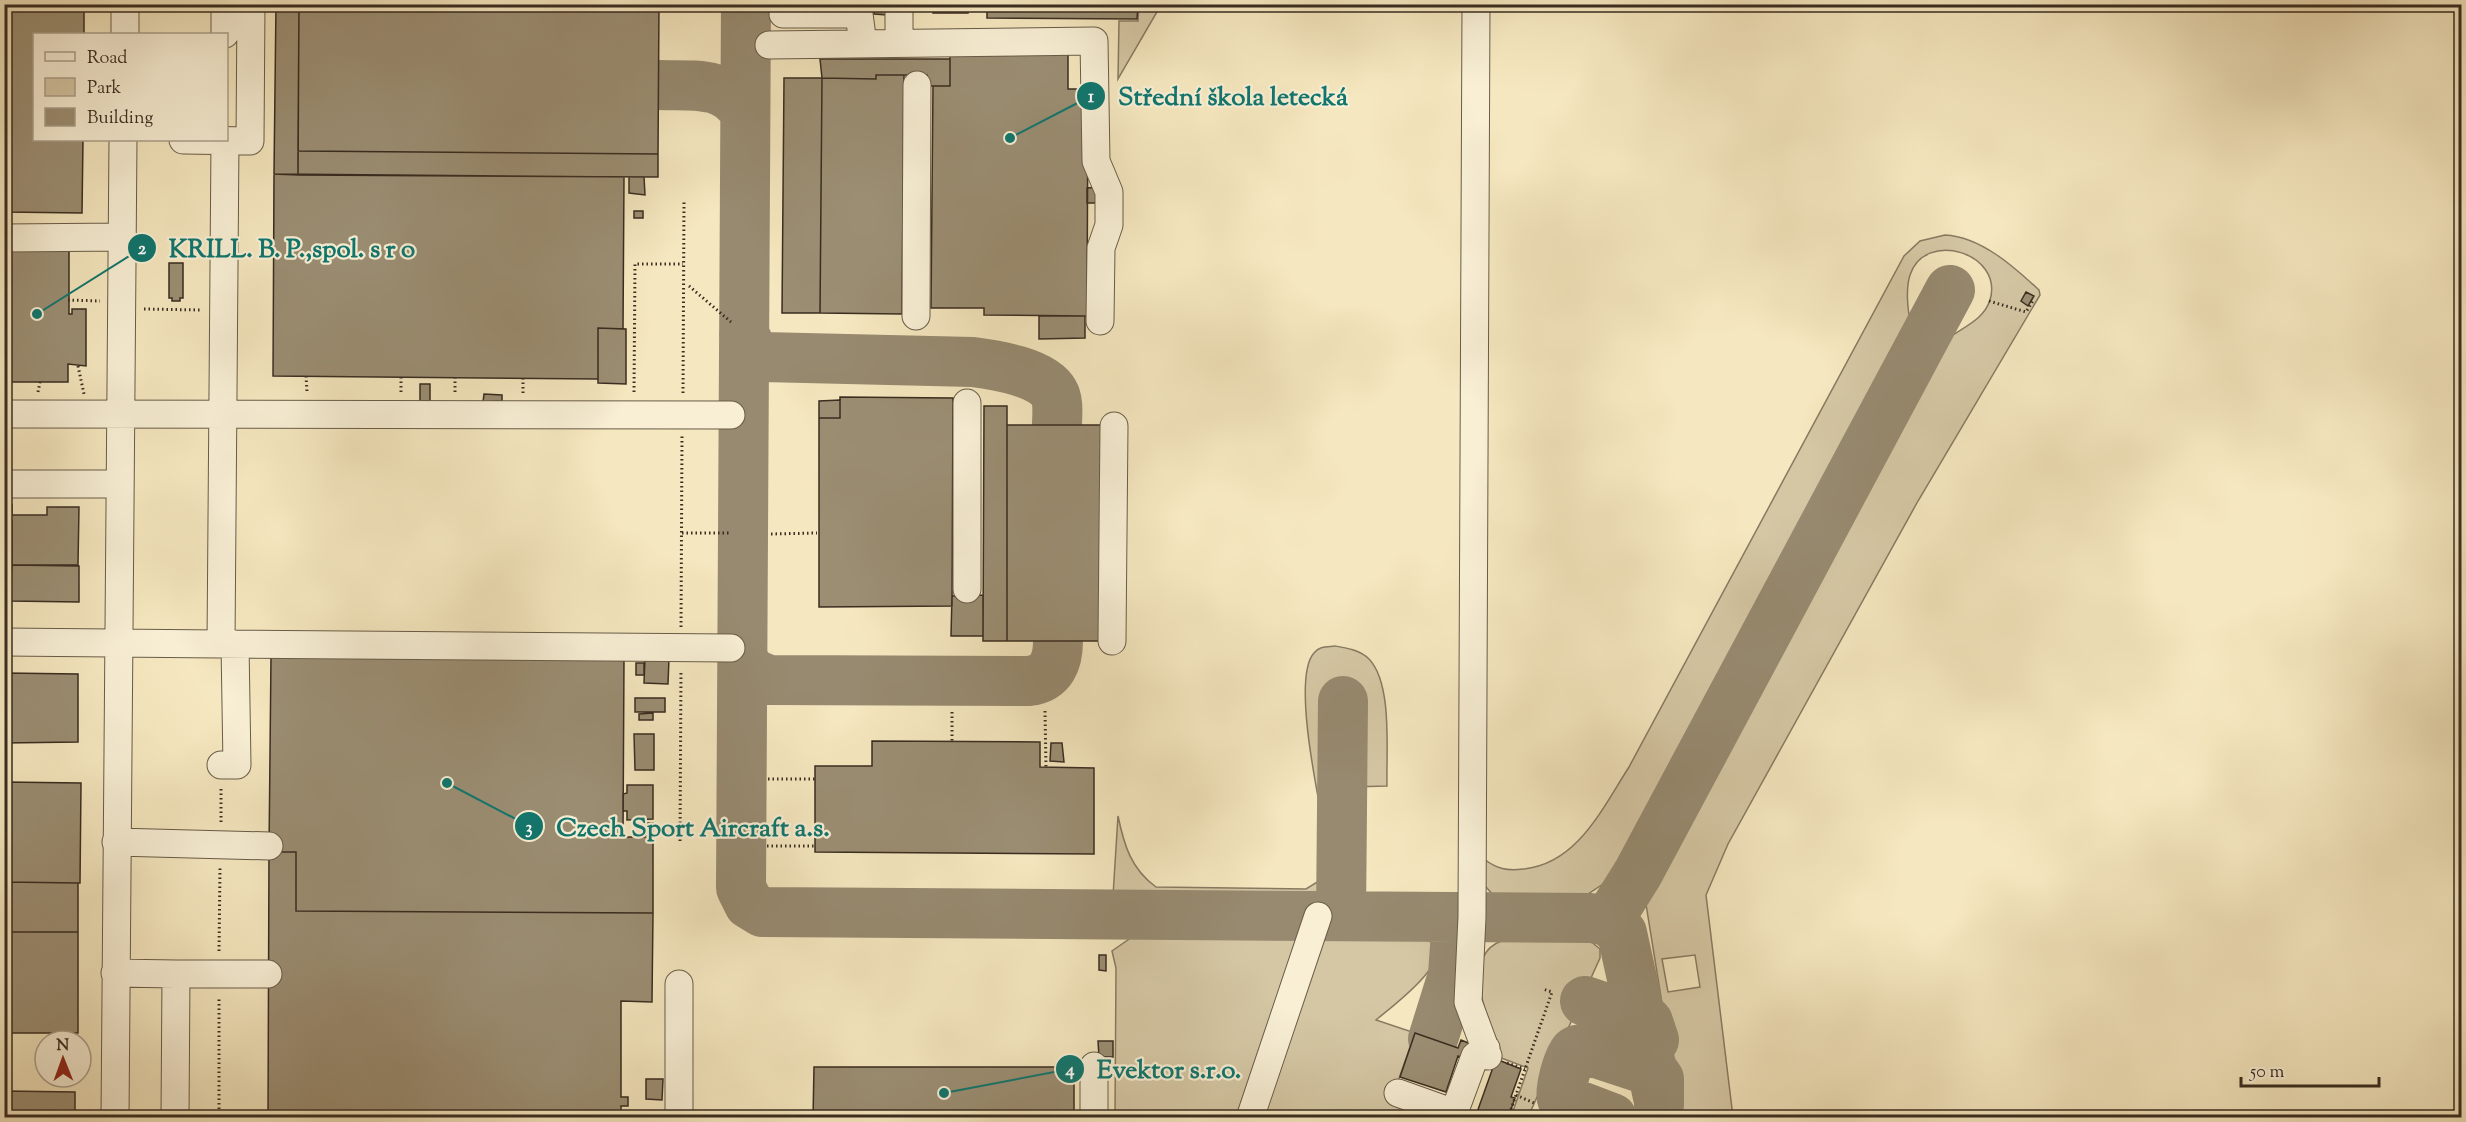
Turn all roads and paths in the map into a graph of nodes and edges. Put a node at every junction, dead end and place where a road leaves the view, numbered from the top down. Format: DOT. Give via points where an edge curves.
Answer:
graph roads {
  1 [pos="125,4"];
  2 [pos="225,4"];
  3 [pos="251,4"];
  4 [pos="899,4"];
  5 [pos="1476,4"];
  6 [pos="783,14"];
  7 [pos="125,33"];
  8 [pos="225,33"];
  9 [pos="899,43"];
  10 [pos="864,44"];
  11 [pos="769,45"];
  12 [pos="917,85"];
  13 [pos="228,140"];
  14 [pos="123,141"];
  15 [pos="225,141"];
  16 [pos="684,200"];
  17 [pos="123,237"];
  18 [pos="4,238"];
  19 [pos="684,264"];
  20 [pos="689,286"];
  21 [pos="2034,299"];
  22 [pos="69,300"];
  23 [pos="1989,301"];
  24 [pos="121,305"];
  25 [pos="225,310"];
  26 [pos="916,316"];
  27 [pos="1100,321"];
  28 [pos="731,322"];
  29 [pos="78,366"];
  30 [pos="967,403"];
  31 [pos="120,412"];
  32 [pos="89,413"];
  33 [pos="224,413"];
  34 [pos="4,414"];
  35 [pos="634,414"];
  36 [pos="682,415"];
  37 [pos="731,415"];
  38 [pos="1114,426"];
  39 [pos="4,484"];
  40 [pos="119,484"];
  41 [pos="682,533"];
  42 [pos="730,533"];
  43 [pos="818,533"];
  44 [pos="771,534"];
  45 [pos="967,589"];
  46 [pos="1112,641"];
  47 [pos="4,642"];
  48 [pos="118,643"];
  49 [pos="228,644"];
  50 [pos="681,647"];
  51 [pos="731,648"];
  52 [pos="1045,711"];
  53 [pos="952,712"];
  54 [pos="952,742"];
  55 [pos="220,765"];
  56 [pos="1046,767"];
  57 [pos="768,779"];
  58 [pos="815,779"];
  59 [pos="680,841"];
  60 [pos="116,842"];
  61 [pos="220,844"];
  62 [pos="269,846"];
  63 [pos="767,846"];
  64 [pos="815,846"];
  65 [pos="1318,916"];
  66 [pos="115,973"];
  67 [pos="176,974"];
  68 [pos="219,974"];
  69 [pos="268,974"];
  70 [pos="679,984"];
  71 [pos="1543,989"];
  72 [pos="1094,1066"];
  73 [pos="1398,1093"];
  74 [pos="1516,1095"];
  75 [pos="1534,1103"];
  76 [pos="115,1118"];
  77 [pos="175,1118"];
  78 [pos="219,1118"];
  79 [pos="679,1118"];
  80 [pos="1094,1118"];
  81 [pos="1250,1118"];
  82 [pos="1508,1118"];
  1 -- 7 [label="street"];
  2 -- 8 [label="street"];
  3 -- 13 [label="street" via="250,141"];
  4 -- 9 [label="street"];
  5 -- 73 [label="street" via="1472,917 1467,990 1487,1052 1475,1056 1454,1113"];
  6 -- 10 [label="street" via="858,14"];
  9 -- 10 [label="street"];
  9 -- 27 [label="street" via="1094,41 1096,161 1109,192 1109,225 1101,248"];
  10 -- 11 [label="street"];
  12 -- 26 [label="street"];
  14 -- 17 [label="street"];
  15 -- 25 [label="street"];
  16 -- 19 [label="path"];
  17 -- 18 [label="street"];
  17 -- 24 [label="street"];
  19 -- 35 [label="path" via="635,264"];
  19 -- 36 [label="path"];
  20 -- 28 [label="path"];
  21 -- 23 [label="path" via="2026,312"];
  22 -- 24 [label="path"];
  24 -- 25 [label="path"];
  24 -- 31 [label="street"];
  25 -- 33 [label="street"];
  29 -- 32 [label="path"];
  30 -- 45 [label="street"];
  31 -- 32 [label="street"];
  31 -- 33 [label="street"];
  31 -- 40 [label="street"];
  32 -- 34 [label="street"];
  33 -- 35 [label="street"];
  33 -- 49 [label="street"];
  35 -- 36 [label="street"];
  36 -- 37 [label="street"];
  36 -- 41 [label="path"];
  38 -- 46 [label="street"];
  39 -- 40 [label="street"];
  40 -- 48 [label="street"];
  41 -- 42 [label="path"];
  41 -- 50 [label="path"];
  43 -- 44 [label="path"];
  47 -- 48 [label="street"];
  48 -- 49 [label="street"];
  48 -- 60 [label="street"];
  49 -- 50 [label="street"];
  49 -- 55 [label="street" via="237,765"];
  50 -- 51 [label="street"];
  50 -- 59 [label="path"];
  52 -- 56 [label="path"];
  53 -- 54 [label="path"];
  55 -- 61 [label="path"];
  57 -- 58 [label="path"];
  60 -- 61 [label="street"];
  60 -- 66 [label="street"];
  61 -- 62 [label="street"];
  61 -- 68 [label="path"];
  63 -- 64 [label="path"];
  65 -- 81 [label="street"];
  66 -- 67 [label="street"];
  66 -- 76 [label="street"];
  67 -- 68 [label="street"];
  67 -- 77 [label="street"];
  68 -- 69 [label="street"];
  68 -- 78 [label="path"];
  70 -- 79 [label="street"];
  71 -- 74 [label="path" via="1552,992"];
  72 -- 80 [label="street"];
  74 -- 75 [label="path"];
  74 -- 82 [label="path"];
}
